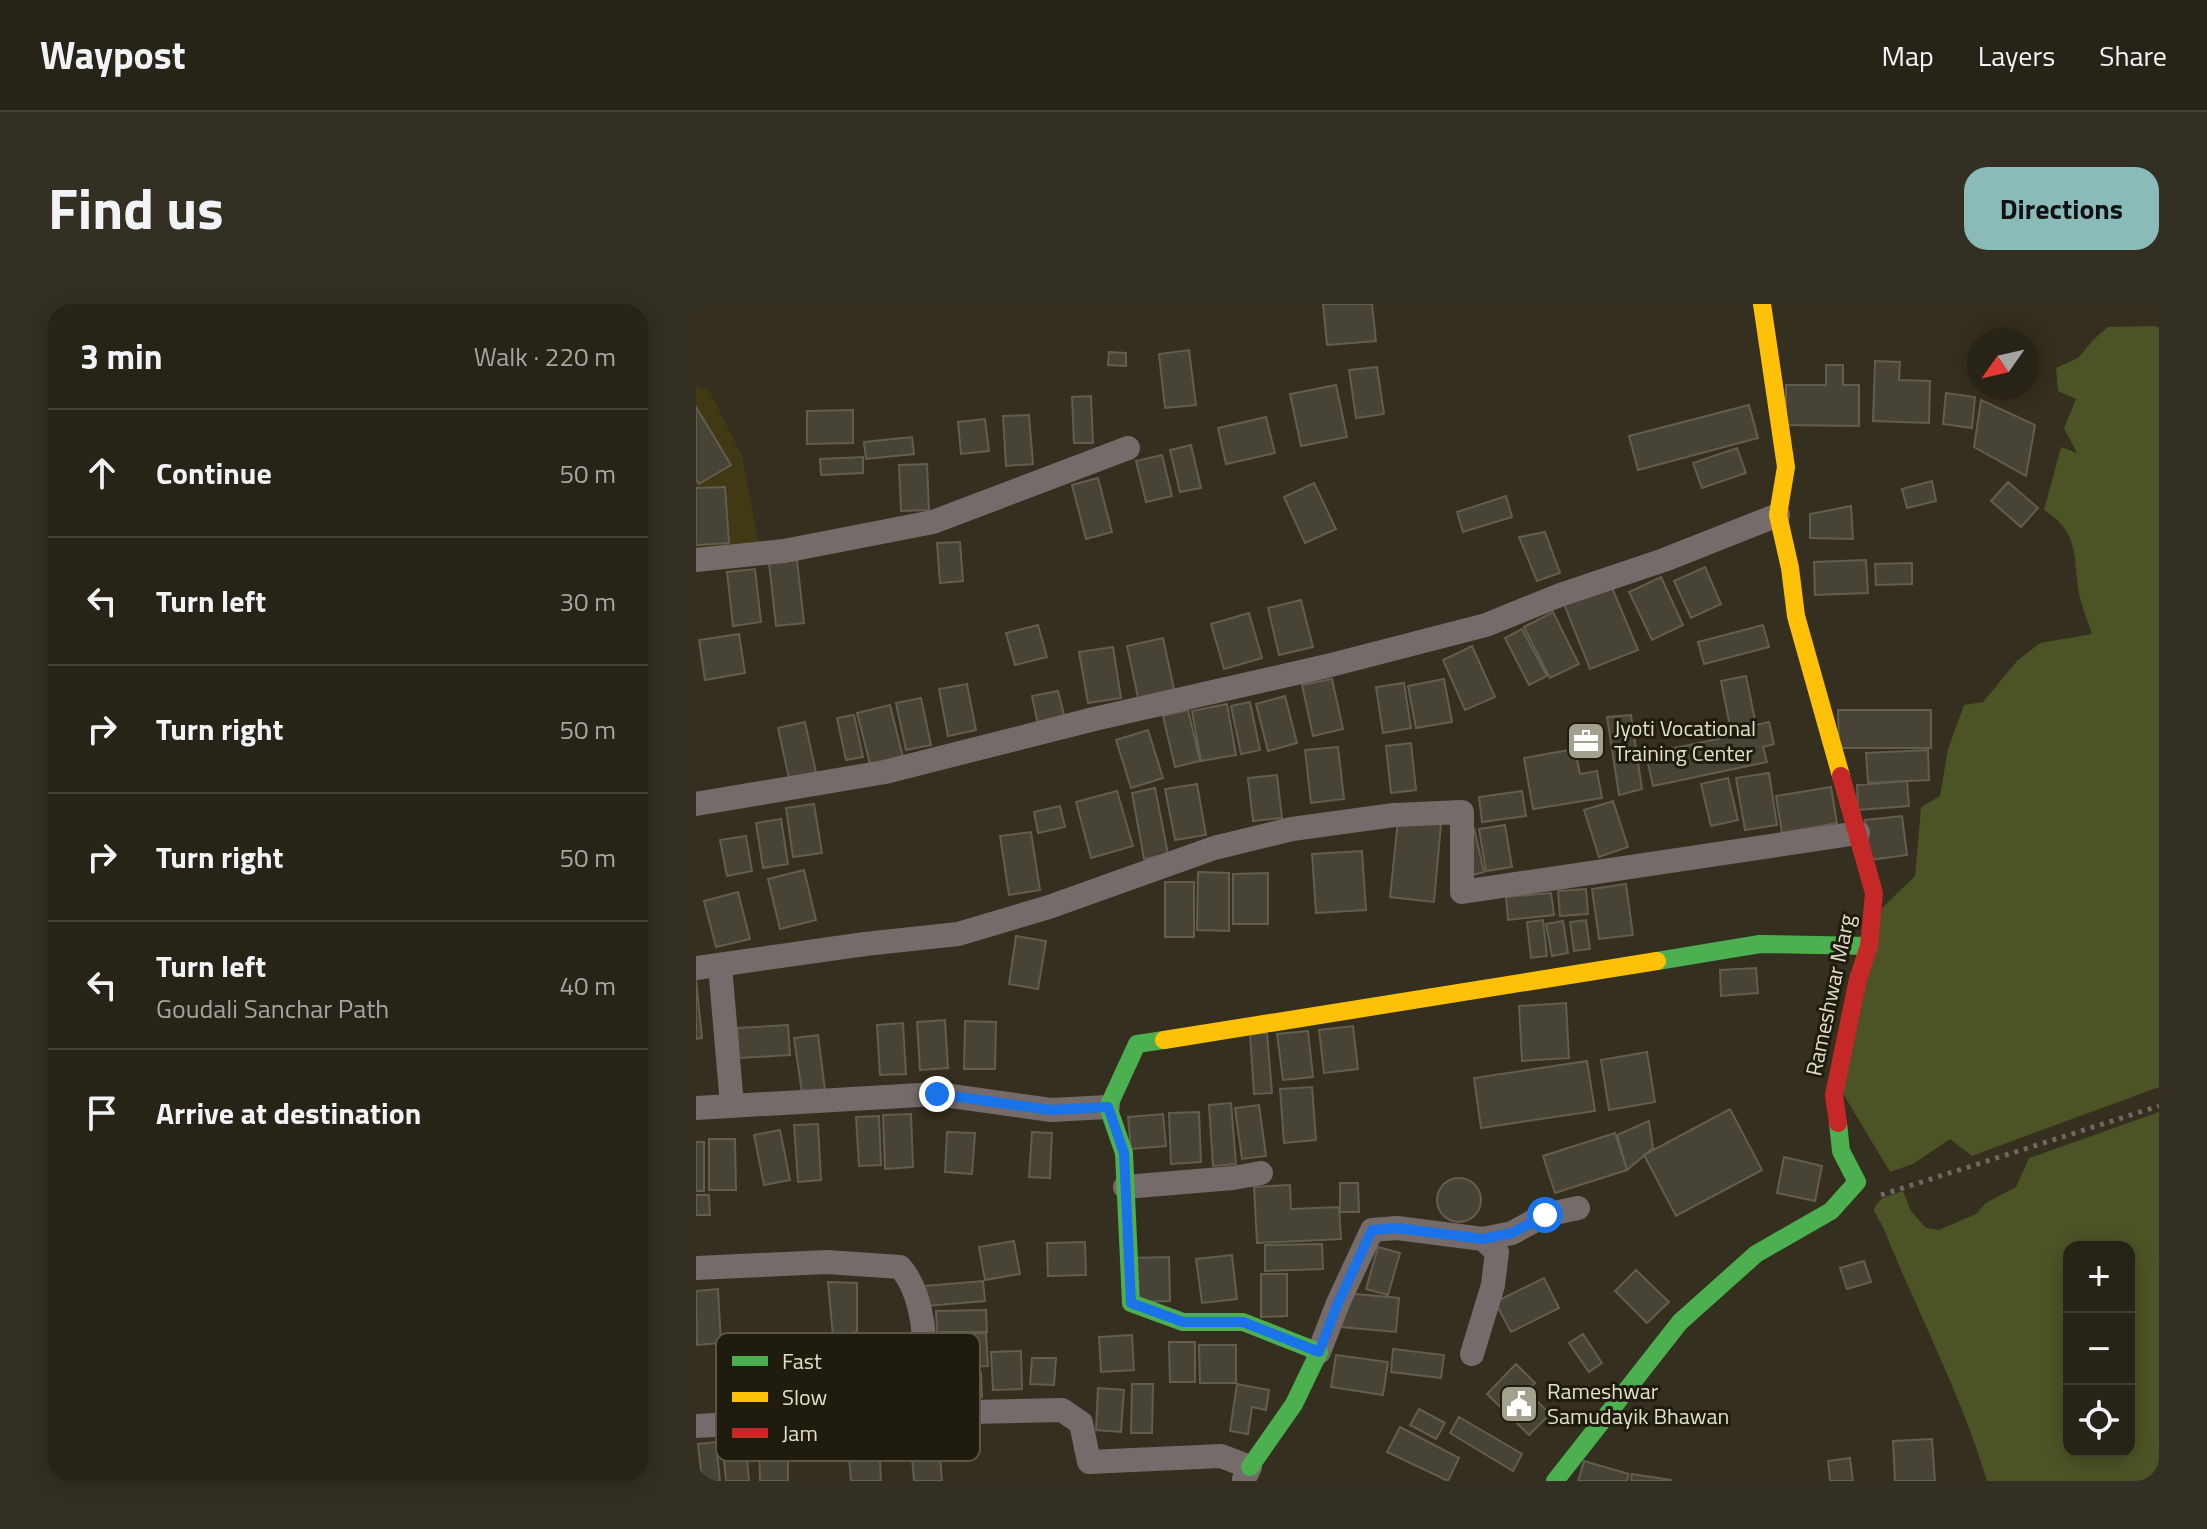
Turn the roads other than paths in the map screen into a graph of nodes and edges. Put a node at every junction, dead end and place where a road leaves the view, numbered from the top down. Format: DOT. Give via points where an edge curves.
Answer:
graph roads {
  1 [pos="1762,304"];
  2 [pos="1128,448"];
  3 [pos="1778,515"];
  4 [pos="696,560"];
  5 [pos="696,804"];
  6 [pos="1858,833"];
  7 [pos="1869,946"];
  8 [pos="708,967"];
  9 [pos="732,1105"];
  10 [pos="1108,1107"];
  11 [pos="696,1108"];
  12 [pos="1261,1173"];
  13 [pos="1125,1187"];
  14 [pos="1578,1208"];
  15 [pos="1483,1239"];
  16 [pos="696,1268"];
  17 [pos="922,1333"];
  18 [pos="1319,1352"];
  19 [pos="1472,1354"];
  20 [pos="980,1412"];
  21 [pos="716,1425"];
  22 [pos="696,1426"];
  23 [pos="1246,1474"];
  24 [pos="1555,1481"];
  1 -- 3 [label="street, Rameshwar Marg" via="1786,467"];
  2 -- 4 [label="street" via="933,522 784,551"];
  3 -- 5 [label="street" via="1486,625 885,772"];
  3 -- 6 [label="street, Rameshwar Marg" via="1796,616"];
  6 -- 7 [label="street, Rameshwar Marg" via="1874,893"];
  6 -- 8 [label="street" via="1462,892 1462,812 1394,815 1292,829 1214,848 958,934"];
  7 -- 10 [label="street" via="1760,944 1137,1044"];
  7 -- 24 [label="street, Rameshwar Marg" via="1834,1095 1841,1151 1857,1182 1831,1211 1756,1254 1680,1322"];
  8 -- 9 [label="street"];
  9 -- 10 [label="street" via="937,1094 1051,1110"];
  9 -- 11 [label="street"];
  10 -- 13 [label="street" via="1124,1153"];
  12 -- 13 [label="street"];
  13 -- 18 [label="street" via="1131,1303 1183,1322 1243,1322"];
  14 -- 15 [label="street"];
  15 -- 18 [label="street" via="1397,1228 1372,1230"];
  15 -- 19 [label="street" via="1497,1252"];
  16 -- 17 [label="street" via="827,1262 900,1267 920,1304"];
  18 -- 23 [label="street" via="1294,1404"];
  20 -- 23 [label="street" via="1062,1410 1081,1423 1089,1462 1221,1456"];
  21 -- 22 [label="street"];
}
